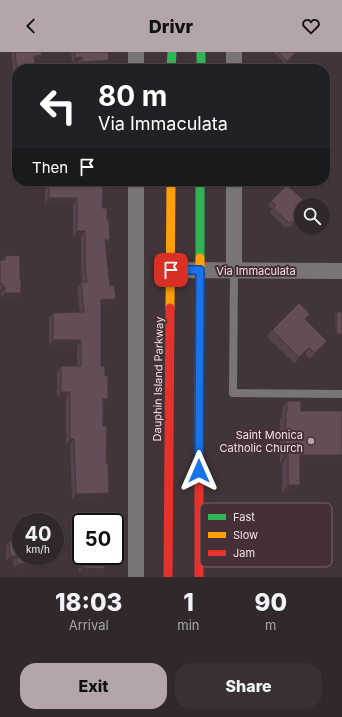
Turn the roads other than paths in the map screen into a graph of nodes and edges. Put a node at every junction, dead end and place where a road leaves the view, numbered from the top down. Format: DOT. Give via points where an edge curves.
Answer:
graph roads {
  1 [pos="136,52"];
  2 [pos="172,52"];
  3 [pos="201,52"];
  4 [pos="234,52"];
  5 [pos="136,64"];
  6 [pos="171,64"];
  7 [pos="201,64"];
  8 [pos="234,64"];
  9 [pos="136,186"];
  10 [pos="171,186"];
  11 [pos="200,186"];
  12 [pos="234,186"];
  13 [pos="171,270"];
  14 [pos="200,270"];
  15 [pos="234,271"];
  16 [pos="342,271"];
  17 [pos="342,394"];
  18 [pos="136,577"];
  19 [pos="168,577"];
  20 [pos="199,577"];
  1 -- 5 [label="street"];
  2 -- 6 [label="main road"];
  3 -- 7 [label="main road"];
  4 -- 8 [label="street"];
  9 -- 18 [label="street"];
  10 -- 13 [label="main road, Dauphin Island Parkway"];
  11 -- 14 [label="main road"];
  12 -- 15 [label="street"];
  13 -- 14 [label="street, Via Immaculata"];
  13 -- 19 [label="main road, Dauphin Island Parkway"];
  14 -- 15 [label="street, Via Immaculata"];
  14 -- 20 [label="main road"];
  15 -- 16 [label="street, Via Immaculata"];
  15 -- 17 [label="lane" via="233,393"];
}
